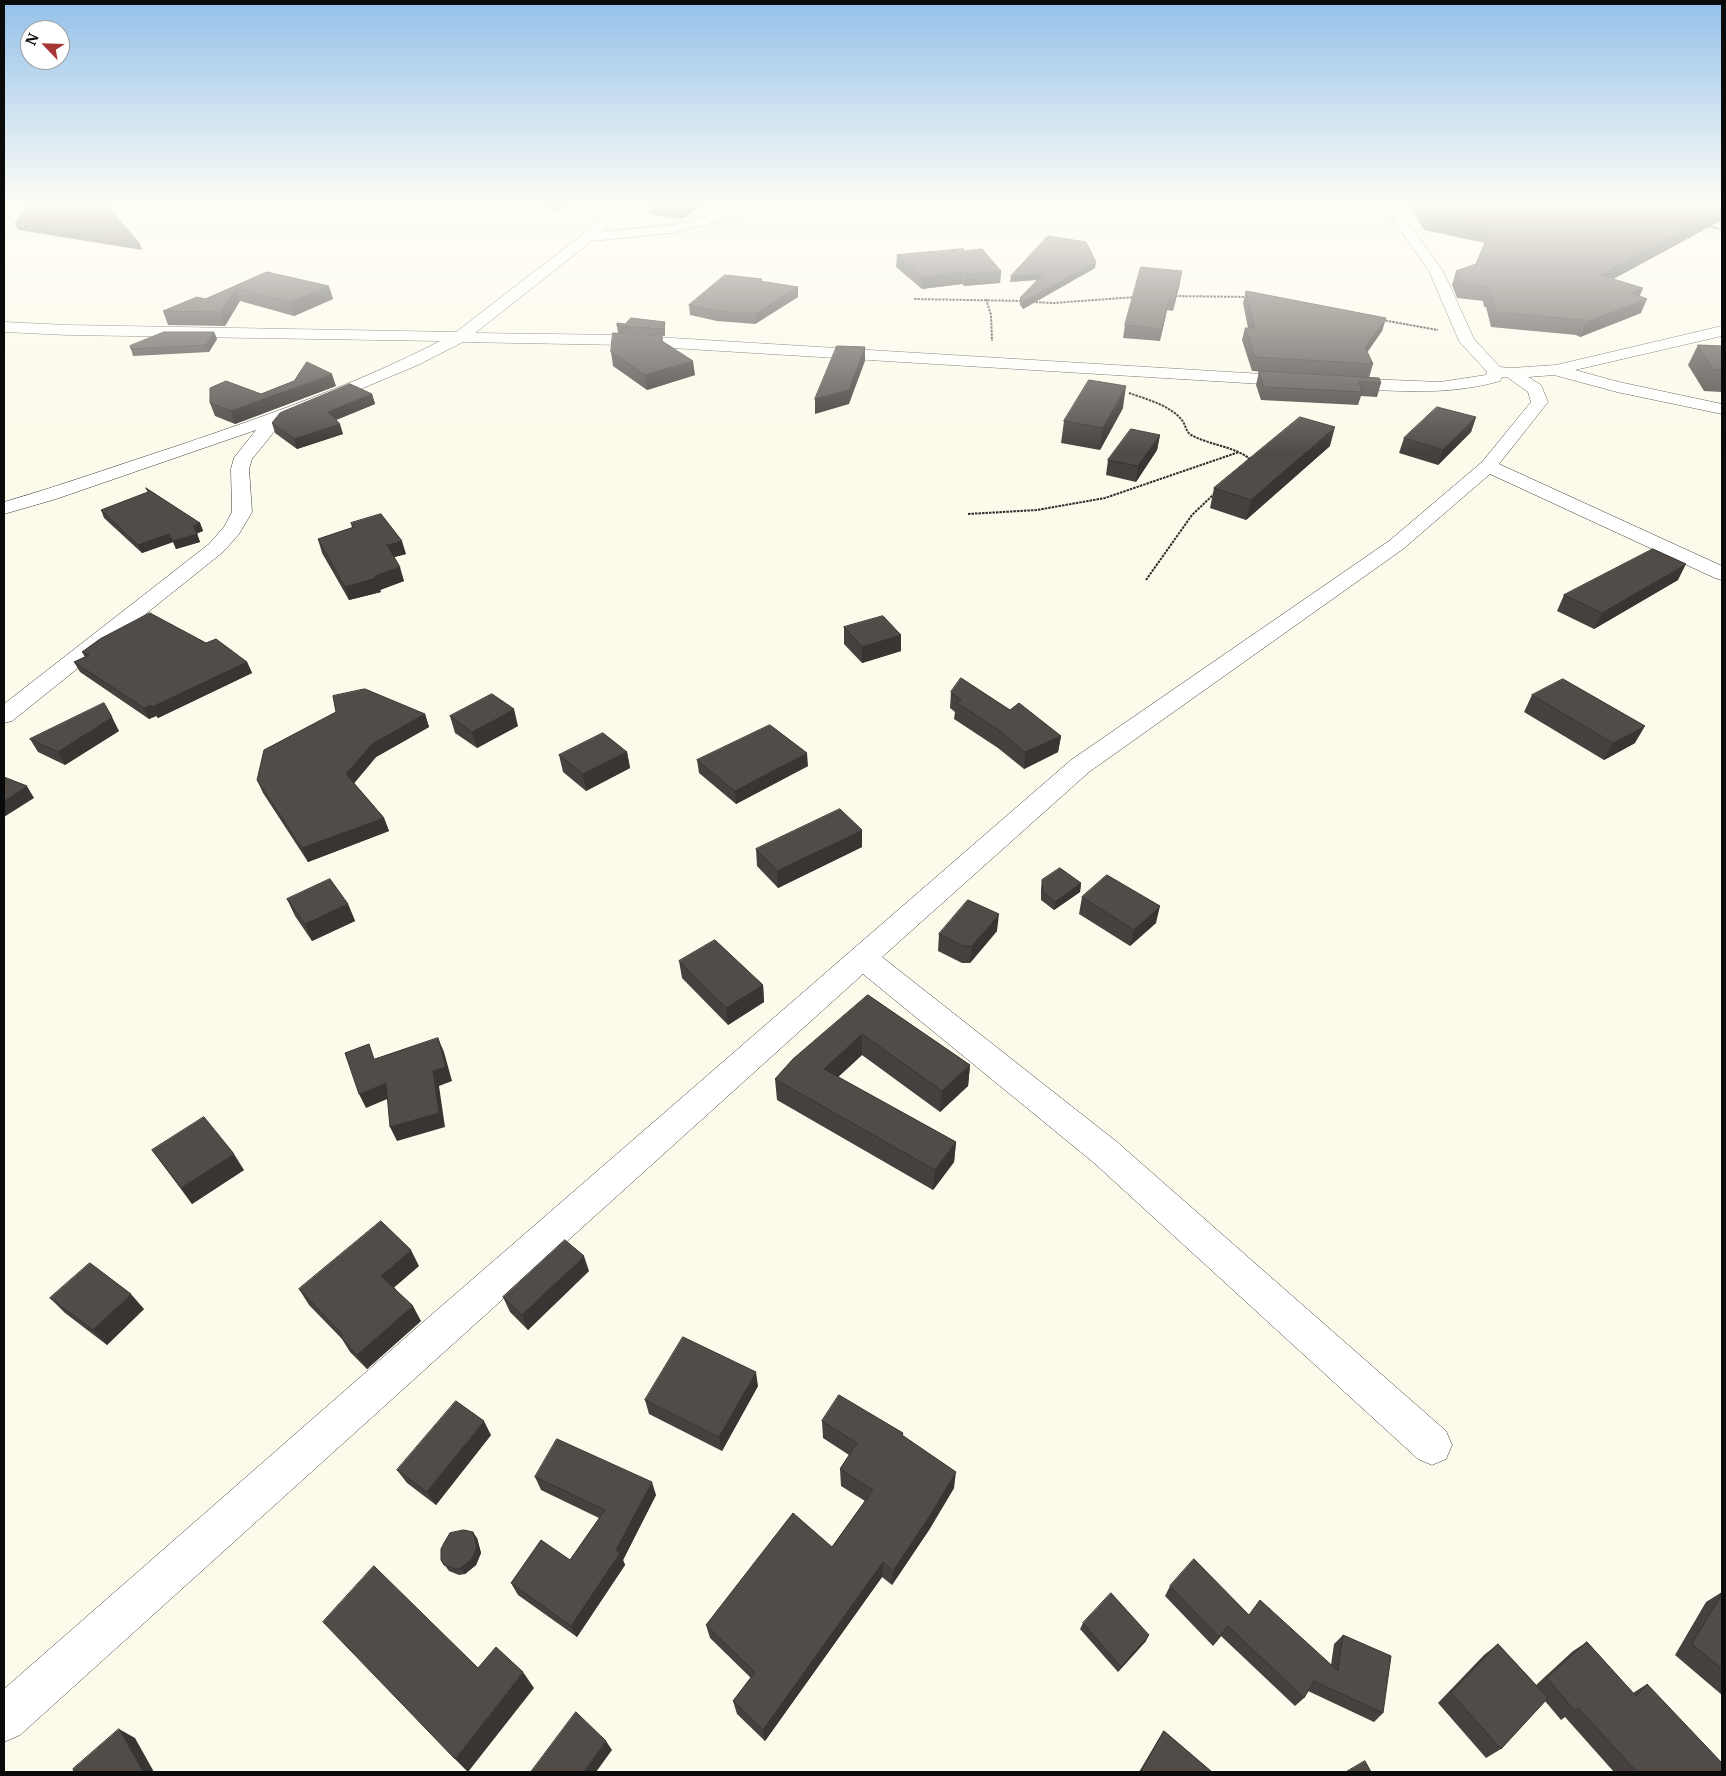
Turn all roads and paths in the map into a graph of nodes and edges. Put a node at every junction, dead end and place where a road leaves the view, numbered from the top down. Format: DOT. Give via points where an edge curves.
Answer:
graph roads {
  1 [pos="524,287"];
  2 [pos="1443,287"];
  3 [pos="1175,296"];
  4 [pos="1137,297"];
  5 [pos="1249,297"];
  6 [pos="914,299"];
  7 [pos="986,299"];
  8 [pos="1381,320"];
  9 [pos="4,327"];
  10 [pos="1722,331"];
  11 [pos="1463,332"];
  12 [pos="460,337"];
  13 [pos="983,363"];
  14 [pos="1556,370"];
  15 [pos="1503,372"];
  16 [pos="1307,381"];
  17 [pos="1326,382"];
  18 [pos="1123,391"];
  19 [pos="1722,409"];
  20 [pos="276,418"];
  21 [pos="1240,452"];
  22 [pos="1488,466"];
  23 [pos="1246,468"];
  24 [pos="1218,491"];
  25 [pos="4,508"];
  26 [pos="968,514"];
  27 [pos="1722,574"];
  28 [pos="1146,580"];
  29 [pos="4,716"];
  30 [pos="863,958"];
  31 [pos="1432,1445"];
  32 [pos="4,1719"];
  1 -- 12 [label="street"];
  2 -- 11 [label="street"];
  3 -- 5 [label="path"];
  4 -- 7 [label="path" via="1054,303"];
  6 -- 7 [label="path"];
  7 -- 13 [label="path" via="991,315 992,342"];
  8 -- 11 [label="path"];
  9 -- 12 [label="street"];
  10 -- 14 [label="street"];
  11 -- 15 [label="street" via="1467,341"];
  12 -- 13 [label="street" via="623,340"];
  12 -- 20 [label="street" via="412,362"];
  13 -- 16 [label="street"];
  14 -- 15 [label="street"];
  14 -- 19 [label="street" via="1618,388"];
  15 -- 17 [label="street" via="1483,382 1446,386"];
  15 -- 22 [label="street" via="1535,389 1540,402"];
  18 -- 21 [label="path" via="1165,407 1182,418 1188,432 1205,442"];
  20 -- 25 [label="street"];
  20 -- 29 [label="street" via="243,458 240,469 242,512 216,548"];
  21 -- 23 [label="path" via="1249,458"];
  21 -- 26 [label="path" via="1105,498 1012,514"];
  22 -- 27 [label="street"];
  22 -- 30 [label="street" via="1396,545 1080,766"];
  24 -- 28 [label="path" via="1192,515"];
  30 -- 31 [label="street" via="1105,1152"];
  30 -- 32 [label="street"];
}
